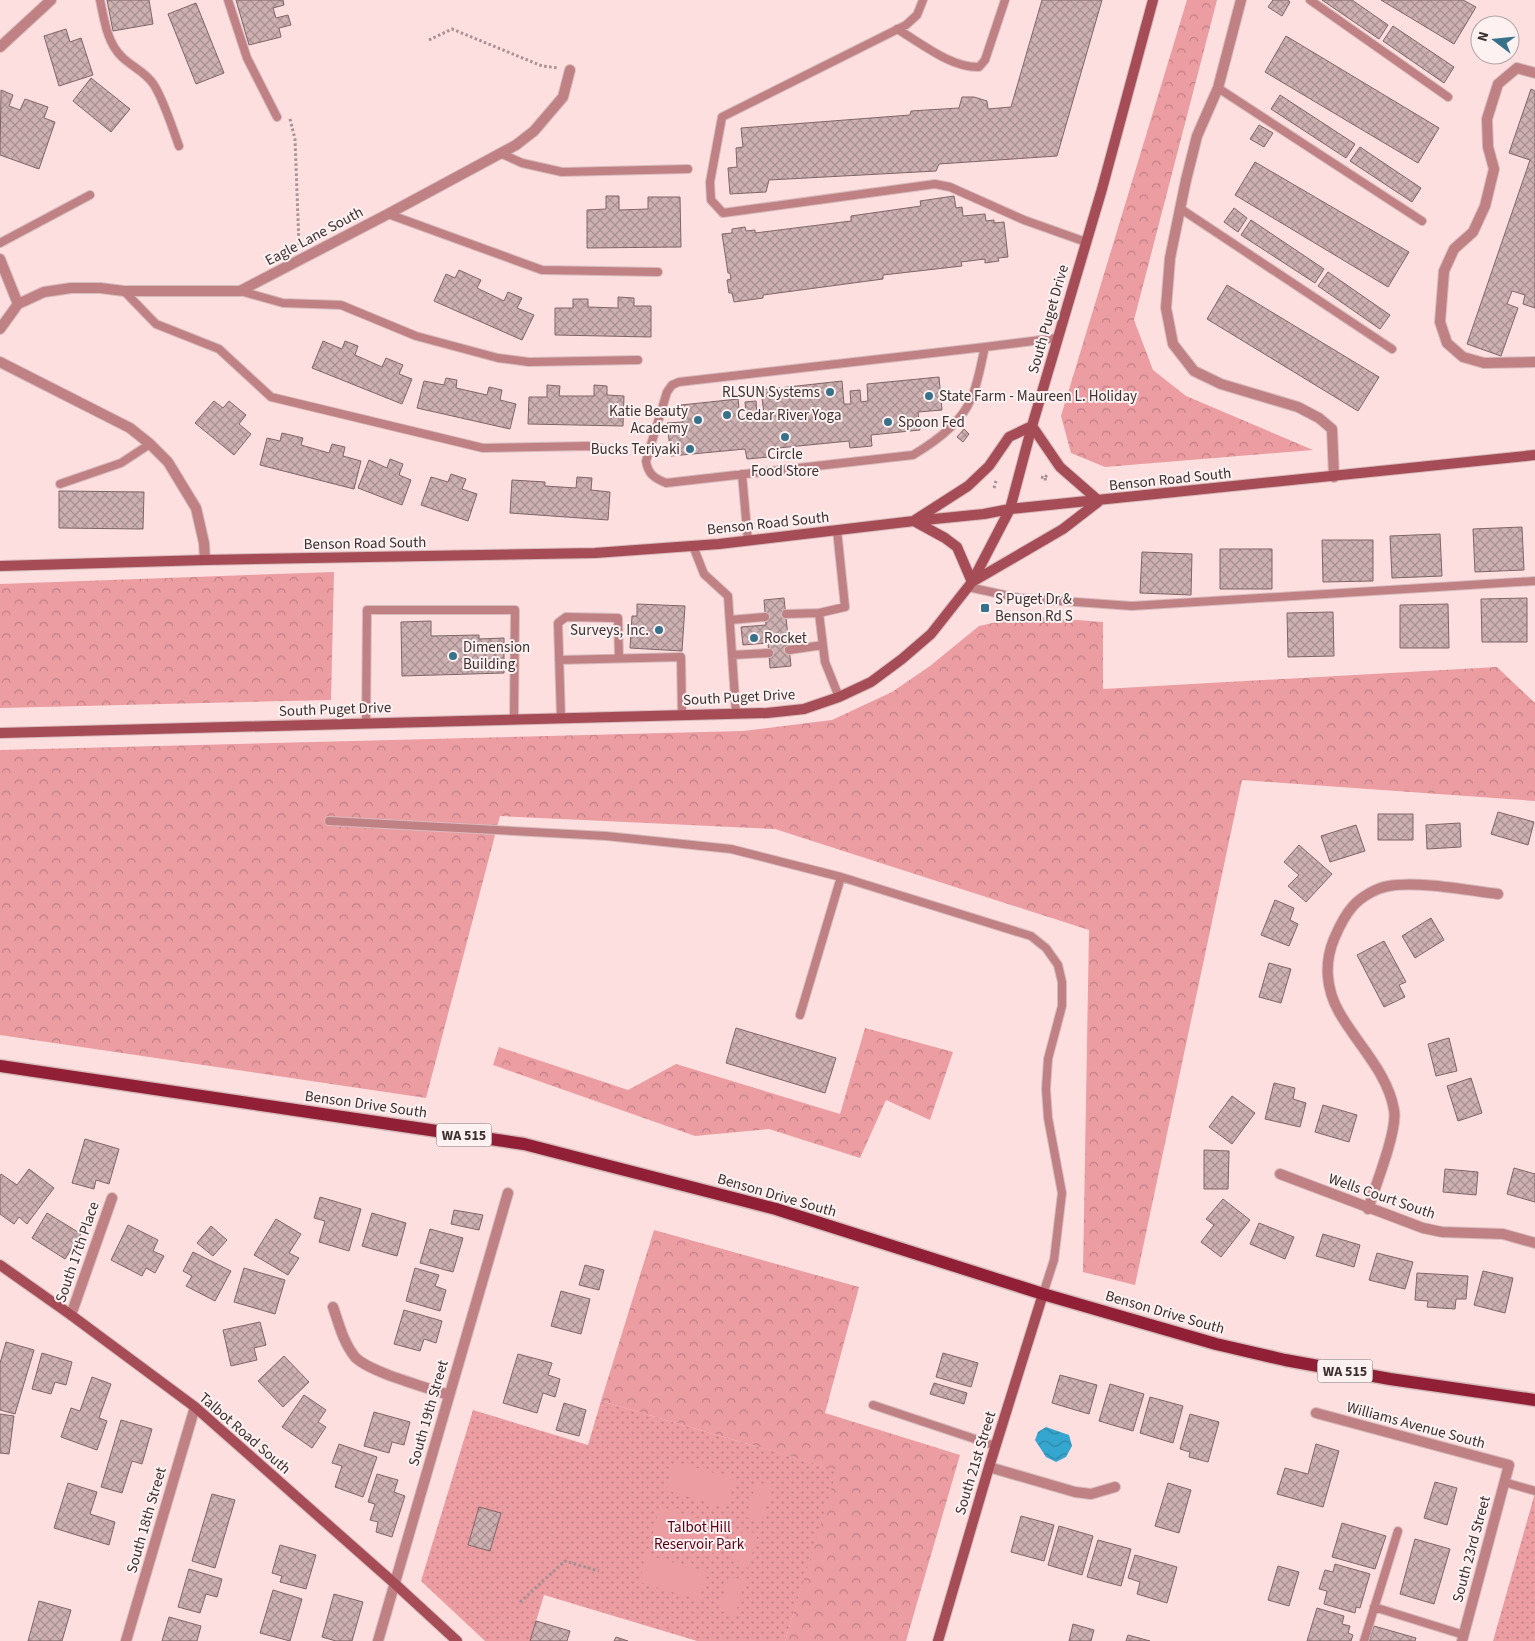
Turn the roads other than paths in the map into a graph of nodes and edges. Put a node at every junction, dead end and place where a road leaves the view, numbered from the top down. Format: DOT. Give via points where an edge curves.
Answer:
graph roads {
  1 [pos="51,0"];
  2 [pos="100,0"];
  3 [pos="228,0"];
  4 [pos="923,0"];
  5 [pos="1005,0"];
  6 [pos="1153,0"];
  7 [pos="1241,0"];
  8 [pos="1310,0"];
  9 [pos="897,30"];
  10 [pos="0,47"];
  11 [pos="570,70"];
  12 [pos="1535,73"];
  13 [pos="1218,88"];
  14 [pos="1448,97"];
  15 [pos="277,117"];
  16 [pos="179,146"];
  17 [pos="500,153"];
  18 [pos="688,169"];
  19 [pos="90,195"];
  20 [pos="1181,209"];
  21 [pos="388,214"];
  22 [pos="1422,221"];
  23 [pos="1086,242"];
  24 [pos="0,243"];
  25 [pos="0,259"];
  26 [pos="658,272"];
  27 [pos="124,291"];
  28 [pos="240,291"];
  29 [pos="18,304"];
  30 [pos="0,330"];
  31 [pos="1058,338"];
  32 [pos="985,347"];
  33 [pos="1392,349"];
  34 [pos="638,360"];
  35 [pos="0,362"];
  36 [pos="1535,362"];
  37 [pos="1032,426"];
  38 [pos="150,444"];
  39 [pos="618,451"];
  40 [pos="1535,455"];
  41 [pos="742,474"];
  42 [pos="1334,477"];
  43 [pos="60,484"];
  44 [pos="1099,501"];
  45 [pos="1010,510"];
  46 [pos="914,521"];
  47 [pos="837,530"];
  48 [pos="748,541"];
  49 [pos="693,546"];
  50 [pos="205,560"];
  51 [pos="0,566"];
  52 [pos="1535,581"];
  53 [pos="970,585"];
  54 [pos="819,613"];
  55 [pos="786,614"];
  56 [pos="765,617"];
  57 [pos="730,620"];
  58 [pos="823,645"];
  59 [pos="789,650"];
  60 [pos="769,652"];
  61 [pos="732,655"];
  62 [pos="619,658"];
  63 [pos="559,660"];
  64 [pos="839,697"];
  65 [pos="736,714"];
  66 [pos="682,715"];
  67 [pos="561,718"];
  68 [pos="514,719"];
  69 [pos="366,723"];
  70 [pos="0,733"];
  71 [pos="329,821"];
  72 [pos="841,877"];
  73 [pos="1498,894"];
  74 [pos="800,1015"];
  75 [pos="0,1066"];
  76 [pos="1280,1174"];
  77 [pos="508,1193"];
  78 [pos="112,1198"];
  79 [pos="1368,1209"];
  80 [pos="1535,1243"];
  81 [pos="0,1265"];
  82 [pos="1043,1294"];
  83 [pos="333,1307"];
  84 [pos="71,1315"];
  85 [pos="448,1395"];
  86 [pos="1535,1400"];
  87 [pos="872,1405"];
  88 [pos="195,1408"];
  89 [pos="1316,1413"];
  90 [pos="996,1446"];
  91 [pos="1509,1465"];
  92 [pos="989,1467"];
  93 [pos="1504,1482"];
  94 [pos="1115,1487"];
  95 [pos="1535,1491"];
  96 [pos="1398,1531"];
  97 [pos="394,1583"];
  98 [pos="1374,1607"];
  99 [pos="1463,1638"];
  100 [pos="126,1641"];
  101 [pos="378,1641"];
  102 [pos="456,1641"];
  103 [pos="938,1641"];
  104 [pos="1364,1641"];
  1 -- 10 [label="street"];
  2 -- 16 [label="lane" via="107,31 114,45 121,57 153,83"];
  3 -- 15 [label="lane" via="247,58"];
  4 -- 9 [label="lane" via="917,15"];
  5 -- 9 [label="lane" via="985,60 979,67 951,61"];
  6 -- 23 [label="street, South Puget Drive"];
  7 -- 13 [label="street"];
  8 -- 14 [label="lane"];
  9 -- 23 [label="lane" via="722,117 710,182 711,200 723,213 935,184 950,187 1024,220"];
  11 -- 17 [label="street, Eagle Lane South" via="558,104 534,132"];
  12 -- 36 [label="street" via="1517,68 1498,84 1487,119 1488,147 1494,169 1486,206 1474,232 1454,249 1444,271 1440,322 1447,342 1463,357 1484,363"];
  13 -- 20 [label="street" via="1198,136"];
  13 -- 22 [label="lane"];
  17 -- 18 [label="lane" via="522,163 562,172"];
  17 -- 21 [label="street, Eagle Lane South"];
  19 -- 24 [label="lane"];
  20 -- 33 [label="lane"];
  20 -- 42 [label="street" via="1170,258 1166,308 1173,344 1194,371 1221,384 1298,407 1320,418 1332,429"];
  21 -- 26 [label="lane" via="542,270"];
  21 -- 28 [label="street, Eagle Lane South"];
  23 -- 31 [label="street, South Puget Drive"];
  25 -- 29 [label="street"];
  27 -- 28 [label="street, Eagle Lane South"];
  27 -- 29 [label="street, Eagle Lane South" via="71,288 44,292"];
  27 -- 39 [label="lane" via="156,324 219,349 272,397 483,448 588,446"];
  28 -- 34 [label="lane" via="283,303 341,306 416,336 498,358 529,362"];
  29 -- 30 [label="street"];
  31 -- 32 [label="lane"];
  31 -- 37 [label="street, South Puget Drive"];
  32 -- 41 [label="lane" via="972,399 962,414 946,431 913,455"];
  32 -- 41 [label="lane" via="679,382 672,386 667,392 646,461 647,470 666,483"];
  35 -- 38 [label="street" via="130,428"];
  37 -- 44 [label="street" via="1060,467"];
  37 -- 45 [label="street, South Puget Drive"];
  37 -- 46 [label="street" via="1010,437 990,466 968,486"];
  38 -- 43 [label="lane" via="121,463"];
  38 -- 50 [label="street" via="168,462 196,508"];
  40 -- 42 [label="street, Benson Road South"];
  41 -- 48 [label="lane"];
  42 -- 44 [label="street, Benson Road South"];
  44 -- 45 [label="street, Benson Road South"];
  44 -- 53 [label="street" via="1063,529"];
  45 -- 46 [label="street, Benson Road South"];
  45 -- 53 [label="street, South Puget Drive"];
  46 -- 47 [label="street, Benson Road South"];
  46 -- 53 [label="street" via="957,547"];
  47 -- 48 [label="street, Benson Road South"];
  47 -- 54 [label="lane" via="845,607"];
  48 -- 49 [label="street, Benson Road South"];
  49 -- 50 [label="street, Benson Road South" via="595,553"];
  49 -- 57 [label="lane" via="704,574 728,596"];
  50 -- 51 [label="street, Benson Road South"];
  52 -- 53 [label="lane" via="1132,606 1019,598"];
  53 -- 64 [label="street, South Puget Drive" via="931,634 902,659 871,682"];
  54 -- 55 [label="lane"];
  54 -- 58 [label="lane"];
  56 -- 57 [label="lane"];
  57 -- 61 [label="lane"];
  58 -- 59 [label="lane"];
  58 -- 64 [label="lane"];
  60 -- 61 [label="lane"];
  61 -- 65 [label="lane"];
  62 -- 63 [label="lane"];
  62 -- 63 [label="lane" via="618,618 566,617 558,623"];
  62 -- 66 [label="lane" via="681,657"];
  63 -- 67 [label="lane"];
  64 -- 65 [label="street, South Puget Drive" via="804,709"];
  65 -- 66 [label="street, South Puget Drive"];
  66 -- 67 [label="street, South Puget Drive"];
  67 -- 68 [label="street, South Puget Drive"];
  68 -- 69 [label="street, South Puget Drive"];
  68 -- 69 [label="lane" via="514,610 367,610"];
  69 -- 70 [label="street, South Puget Drive"];
  71 -- 72 [label="lane" via="606,836 731,849"];
  72 -- 74 [label="lane"];
  72 -- 82 [label="lane" via="1031,936 1046,948 1058,965 1062,1006 1048,1059 1046,1088 1048,1118 1062,1193 1054,1260"];
  73 -- 79 [label="street" via="1405,884 1386,886 1353,905 1332,943 1327,965 1329,987 1339,1011 1385,1083 1395,1113 1392,1134"];
  75 -- 82 [label="main road, Benson Drive South / WA 515" via="524,1144 776,1209"];
  76 -- 79 [label="street, Wells Court South"];
  77 -- 85 [label="street, South 19th Street"];
  78 -- 84 [label="street, South 17th Place"];
  79 -- 80 [label="street, Wells Court South" via="1442,1232 1504,1234"];
  81 -- 84 [label="street, Talbot Road South"];
  82 -- 86 [label="main road, Benson Drive South / WA 515" via="1216,1344 1286,1360"];
  82 -- 90 [label="street, South 21st Street"];
  83 -- 85 [label="street" via="340,1330 356,1358 370,1368"];
  84 -- 88 [label="street, Talbot Road South"];
  85 -- 97 [label="street, South 19th Street"];
  87 -- 90 [label="lane"];
  88 -- 97 [label="street, Talbot Road South"];
  88 -- 100 [label="street, South 18th Street"];
  89 -- 91 [label="street, Williams Avenue South"];
  90 -- 92 [label="street, South 21st Street"];
  91 -- 93 [label="street, South 23rd Street"];
  92 -- 94 [label="street" via="1074,1492 1091,1494"];
  92 -- 103 [label="street, South 21st Street"];
  93 -- 95 [label="lane"];
  93 -- 99 [label="street, South 23rd Street"];
  96 -- 98 [label="lane"];
  97 -- 101 [label="street, South 19th Street"];
  97 -- 102 [label="street, Talbot Road South"];
  98 -- 99 [label="lane"];
  98 -- 104 [label="lane"];
}
